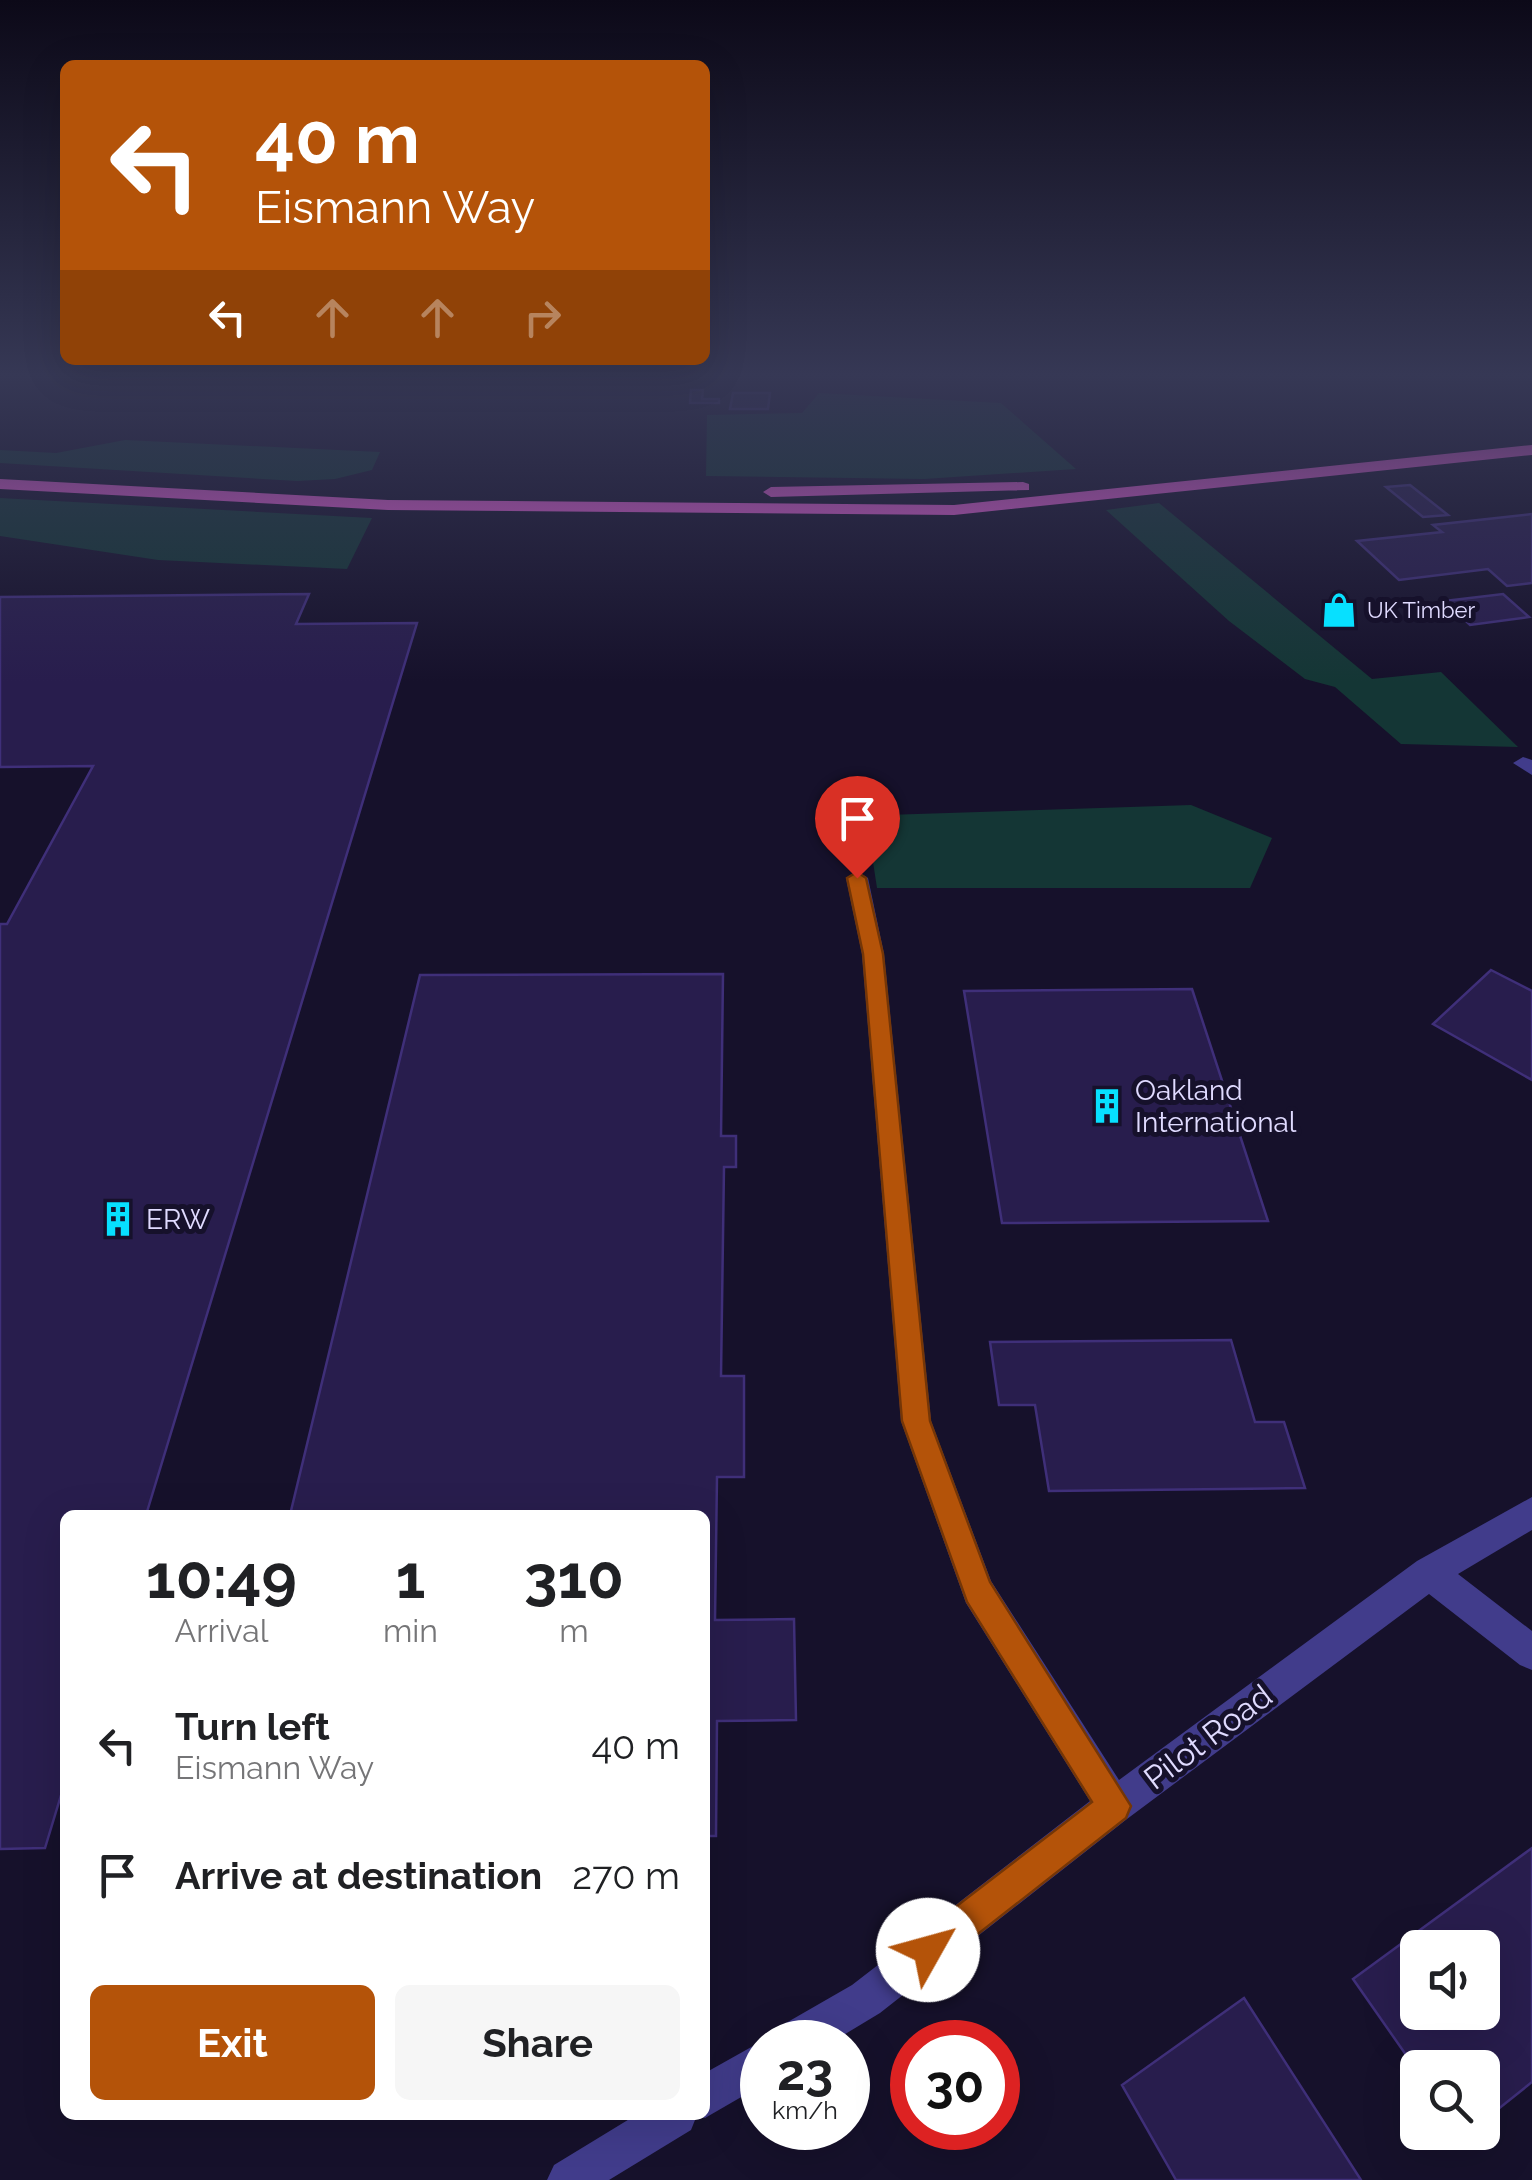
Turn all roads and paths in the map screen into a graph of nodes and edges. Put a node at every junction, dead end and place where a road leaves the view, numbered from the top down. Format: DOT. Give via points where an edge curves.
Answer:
graph roads {
  1 [pos="149,479"];
  2 [pos="1210,479"];
  3 [pos="1227,479"];
  4 [pos="0,484"];
  5 [pos="1129,488"];
  6 [pos="1097,491"];
  7 [pos="857,878"];
  8 [pos="1532,1512"];
  9 [pos="1429,1573"];
  10 [pos="1532,1653"];
  11 [pos="1114,1806"];
  12 [pos="831,2020"];
  13 [pos="740,2076"];
  14 [pos="710,2094"];
  15 [pos="668,2120"];
  16 [pos="569,2180"];
  1 -- 6 [label="highway" via="521,493"];
  2 -- 5 [label="highway"];
  3 -- 5 [label="highway"];
  4 -- 6 [label="highway" via="388,505 857,511 954,510"];
  5 -- 6 [label="highway"];
  7 -- 11 [label="street" via="873,954 916,1421 978,1592"];
  8 -- 9 [label="street, Pilot Road"];
  9 -- 10 [label="street"];
  9 -- 11 [label="street, Pilot Road"];
  11 -- 12 [label="street, Pilot Road"];
  13 -- 14 [label="street"];
  15 -- 16 [label="street"];
}
